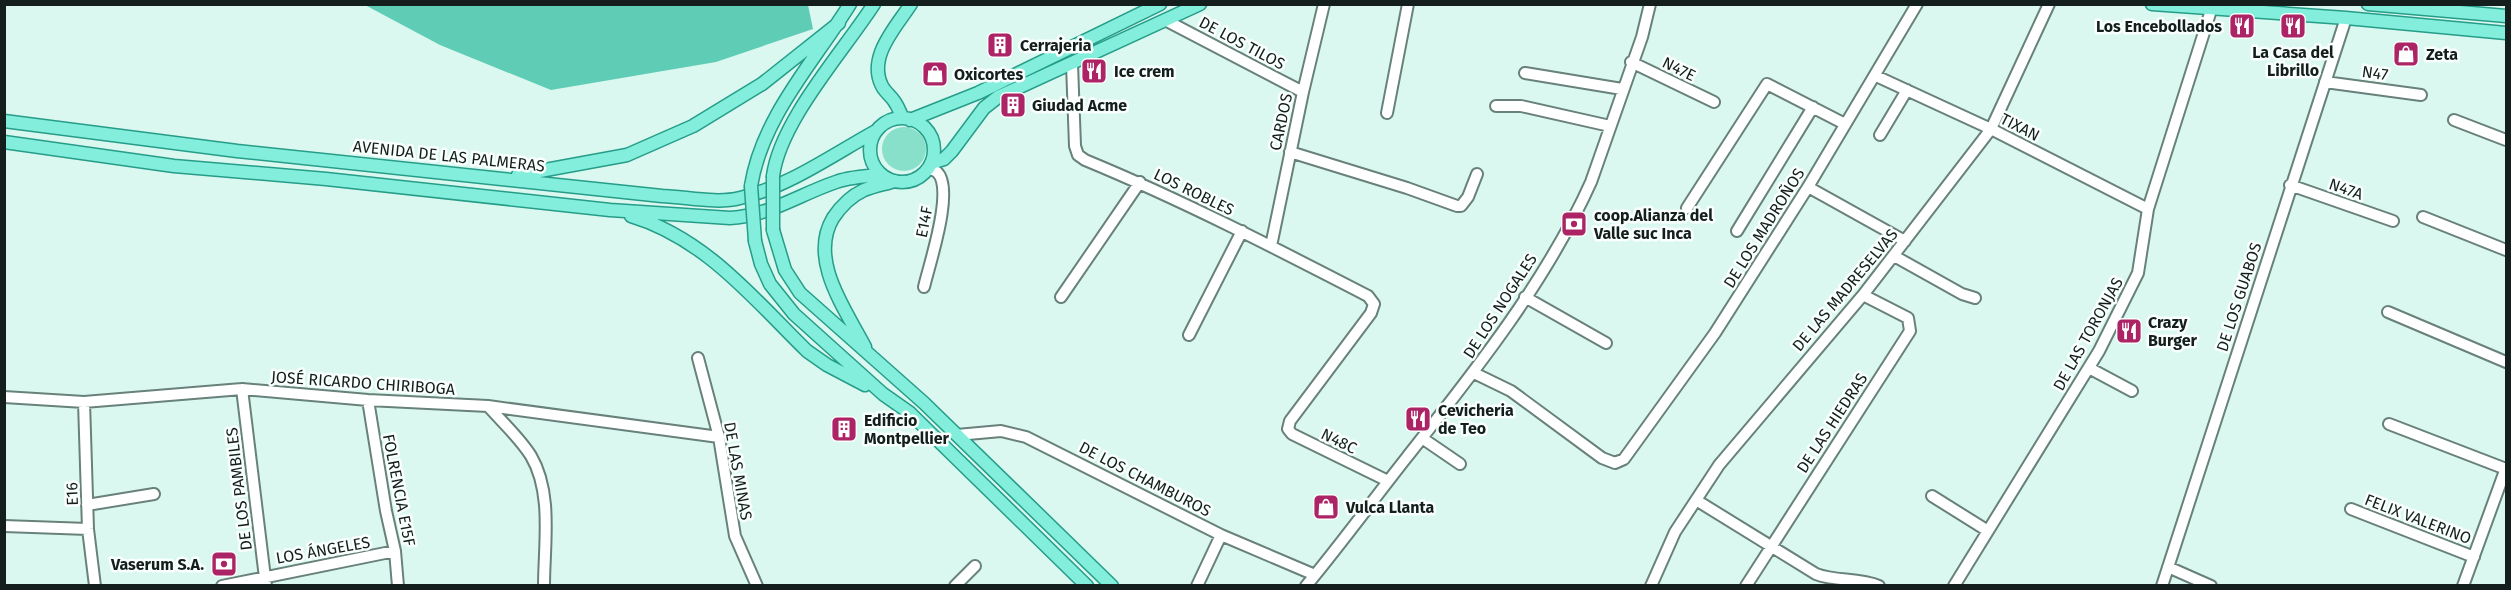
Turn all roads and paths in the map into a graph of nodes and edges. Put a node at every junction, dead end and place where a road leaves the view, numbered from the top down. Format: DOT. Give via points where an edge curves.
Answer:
graph roads {
  1 [pos="850,4"];
  2 [pos="874,4"];
  3 [pos="911,4"];
  4 [pos="1160,4"];
  5 [pos="1200,4"];
  6 [pos="1324,4"];
  7 [pos="1408,4"];
  8 [pos="1650,4"];
  9 [pos="1917,4"];
  10 [pos="2049,4"];
  11 [pos="2152,4"];
  12 [pos="2368,4"];
  13 [pos="2212,6"];
  14 [pos="2464,9"];
  15 [pos="2506,16"];
  16 [pos="2346,18"];
  17 [pos="1167,21"];
  18 [pos="839,23"];
  19 [pos="2466,30"];
  20 [pos="2506,33"];
  21 [pos="1631,62"];
  22 [pos="1072,64"];
  23 [pos="1525,74"];
  24 [pos="1876,76"];
  25 [pos="2325,82"];
  26 [pos="1622,89"];
  27 [pos="1906,90"];
  28 [pos="1303,92"];
  29 [pos="2421,95"];
  30 [pos="1714,102"];
  31 [pos="1496,106"];
  32 [pos="1813,107"];
  33 [pos="1387,113"];
  34 [pos="907,119"];
  35 [pos="4,120"];
  36 [pos="2454,120"];
  37 [pos="1845,123"];
  38 [pos="1610,126"];
  39 [pos="1991,129"];
  40 [pos="876,131"];
  41 [pos="1880,135"];
  42 [pos="2506,140"];
  43 [pos="4,142"];
  44 [pos="1290,153"];
  45 [pos="930,166"];
  46 [pos="1477,174"];
  47 [pos="882,175"];
  48 [pos="503,178"];
  49 [pos="895,181"];
  50 [pos="1140,182"];
  51 [pos="2290,185"];
  52 [pos="1808,188"];
  53 [pos="1687,208"];
  54 [pos="2148,209"];
  55 [pos="610,210"];
  56 [pos="2423,217"];
  57 [pos="2393,221"];
  58 [pos="1242,231"];
  59 [pos="1737,231"];
  60 [pos="1905,241"];
  61 [pos="1271,246"];
  62 [pos="2506,250"];
  63 [pos="1894,256"];
  64 [pos="924,286"];
  65 [pos="1863,295"];
  66 [pos="1061,297"];
  67 [pos="1525,297"];
  68 [pos="1975,298"];
  69 [pos="2388,312"];
  70 [pos="1189,335"];
  71 [pos="1606,343"];
  72 [pos="868,354"];
  73 [pos="698,358"];
  74 [pos="2506,362"];
  75 [pos="2089,368"];
  76 [pos="1474,373"];
  77 [pos="242,389"];
  78 [pos="2132,390"];
  79 [pos="883,394"];
  80 [pos="4,397"];
  81 [pos="368,400"];
  82 [pos="84,402"];
  83 [pos="488,406"];
  84 [pos="1290,421"];
  85 [pos="2389,424"];
  86 [pos="957,435"];
  87 [pos="719,437"];
  88 [pos="1422,438"];
  89 [pos="1460,464"];
  90 [pos="2506,468"];
  91 [pos="1388,481"];
  92 [pos="154,494"];
  93 [pos="1932,496"];
  94 [pos="1695,500"];
  95 [pos="87,505"];
  96 [pos="2352,509"];
  97 [pos="4,526"];
  98 [pos="88,529"];
  99 [pos="1988,531"];
  100 [pos="1221,534"];
  101 [pos="1770,545"];
  102 [pos="395,552"];
  103 [pos="2474,557"];
  104 [pos="975,566"];
  105 [pos="2169,567"];
  106 [pos="1315,575"];
  107 [pos="265,580"];
  108 [pos="95,585"];
  109 [pos="222,585"];
  110 [pos="398,585"];
  111 [pos="544,585"];
  112 [pos="757,585"];
  113 [pos="955,585"];
  114 [pos="1087,585"];
  115 [pos="1112,585"];
  116 [pos="1197,585"];
  117 [pos="1306,585"];
  118 [pos="1651,585"];
  119 [pos="1746,585"];
  120 [pos="1879,585"];
  121 [pos="1954,585"];
  122 [pos="2162,585"];
  123 [pos="2211,585"];
  124 [pos="2463,585"];
  1 -- 18 [label="main road"];
  2 -- 72 [label="main road, bridge" via="794,118 773,176 773,230 785,270 800,293"];
  3 -- 34 [label="main road" via="880,54 878,64 883,87"];
  4 -- 34 [label="main road, AVENIDA DE LAS PALMERAS" via="978,93"];
  5 -- 17 [label="main road"];
  6 -- 28 [label="street, CARDOS"];
  7 -- 33 [label="street"];
  8 -- 21 [label="street, DE LOS NOGALES"];
  9 -- 24 [label="street, DE LOS MADROÑOS"];
  10 -- 39 [label="street, DE LAS MADRESELVAS"];
  11 -- 13 [label="main road"];
  12 -- 14 [label="main road"];
  13 -- 16 [label="main road"];
  13 -- 54 [label="street, DE LAS TORONJAS"];
  14 -- 15 [label="main road"];
  14 -- 19 [label="street"];
  16 -- 19 [label="main road"];
  16 -- 25 [label="street, DE LOS GUABOS"];
  17 -- 22 [label="main road"];
  17 -- 28 [label="street, DE LOS TILOS"];
  18 -- 48 [label="main road" via="762,84 693,126 627,155"];
  18 -- 79 [label="main road, bridge" via="778,113 758,152 751,186 754,241 770,284 783,301"];
  19 -- 20 [label="main road"];
  21 -- 26 [label="street, DE LOS NOGALES"];
  21 -- 30 [label="street, N47E"];
  22 -- 45 [label="main road" via="998,97 984,108 952,152"];
  22 -- 50 [label="street, LOS ROBLES" via="1078,155"];
  23 -- 26 [label="street"];
  24 -- 27 [label="street, TIXAN"];
  24 -- 37 [label="street, DE LOS MADROÑOS"];
  25 -- 29 [label="street, N47"];
  25 -- 51 [label="street, DE LOS GUABOS"];
  26 -- 38 [label="street, DE LOS NOGALES"];
  27 -- 39 [label="street, TIXAN"];
  27 -- 41 [label="street"];
  28 -- 44 [label="street, CARDOS"];
  31 -- 38 [label="street" via="1521,106"];
  32 -- 37 [label="street"];
  32 -- 53 [label="street" via="1767,84"];
  32 -- 59 [label="street"];
  34 -- 40 [label="main road, AVENIDA DE LAS PALMERAS" via="888,122"];
  34 -- 45 [label="main road" via="926,129 931,137 934,146"];
  35 -- 48 [label="main road, AVENIDA DE LAS PALMERAS" via="226,150"];
  36 -- 42 [label="street"];
  37 -- 52 [label="street, DE LOS MADROÑOS"];
  38 -- 67 [label="street, DE LOS NOGALES" via="1581,202"];
  39 -- 54 [label="street, TIXAN"];
  39 -- 60 [label="street, DE LAS MADRESELVAS"];
  40 -- 47 [label="main road" via="870,149"];
  40 -- 48 [label="main road, AVENIDA DE LAS PALMERAS" via="784,181 740,198 662,196"];
  43 -- 55 [label="main road" via="174,166"];
  44 -- 46 [label="street" via="1457,206 1468,197"];
  44 -- 61 [label="street, CARDOS"];
  45 -- 49 [label="main road" via="914,179"];
  45 -- 64 [label="street, E14F" via="940,177 942,214"];
  47 -- 49 [label="main road"];
  47 -- 55 [label="main road" via="838,181 748,217"];
  49 -- 72 [label="main road" via="863,190 849,199 831,222 825,239 824,258 831,282"];
  50 -- 58 [label="street, LOS ROBLES"];
  50 -- 66 [label="street"];
  51 -- 57 [label="street, N47A"];
  51 -- 105 [label="street, DE LOS GUABOS"];
  52 -- 60 [label="street"];
  52 -- 76 [label="street, DE LOS MADROÑOS" via="1715,333 1624,459 1615,463 1602,458 1511,391"];
  54 -- 75 [label="street, DE LAS TORONJAS" via="2138,273"];
  55 -- 79 [label="main road" via="665,229 702,251 807,351"];
  56 -- 62 [label="street"];
  58 -- 61 [label="street, LOS ROBLES"];
  58 -- 70 [label="street"];
  60 -- 63 [label="street, DE LAS MADRESELVAS"];
  61 -- 84 [label="street, LOS ROBLES" via="1368,296 1374,304"];
  63 -- 65 [label="street, DE LAS MADRESELVAS"];
  63 -- 68 [label="street"];
  65 -- 94 [label="street, DE LAS MADRESELVAS" via="1733,448"];
  65 -- 101 [label="street, DE LAS HIEDRAS" via="1906,316 1910,331"];
  67 -- 71 [label="street"];
  67 -- 76 [label="street, DE LOS NOGALES"];
  69 -- 74 [label="street"];
  72 -- 86 [label="main road"];
  73 -- 87 [label="street, DE LAS MINAS"];
  75 -- 78 [label="street"];
  75 -- 99 [label="street, DE LAS TORONJAS"];
  76 -- 88 [label="street, DE LOS NOGALES"];
  77 -- 81 [label="street, JOSÉ RICARDO CHIRIBOGA"];
  77 -- 82 [label="street, JOSÉ RICARDO CHIRIBOGA"];
  77 -- 107 [label="street, DE LOS PAMBILES"];
  79 -- 114 [label="main road" via="910,413"];
  80 -- 82 [label="street, JOSÉ RICARDO CHIRIBOGA"];
  81 -- 83 [label="street, JOSÉ RICARDO CHIRIBOGA"];
  81 -- 102 [label="street, FOLRENCIA E15F"];
  82 -- 95 [label="street, E16"];
  83 -- 87 [label="street, JOSÉ RICARDO CHIRIBOGA"];
  83 -- 111 [label="street" via="530,455 540,478 544,501"];
  84 -- 91 [label="street, N48C" via="1288,429 1292,434"];
  85 -- 90 [label="street"];
  86 -- 100 [label="street, DE LOS CHAMBUROS" via="1001,431 1026,438"];
  86 -- 115 [label="main road"];
  87 -- 112 [label="street, DE LAS MINAS" via="735,536"];
  88 -- 89 [label="street"];
  88 -- 91 [label="street, DE LOS NOGALES"];
  90 -- 103 [label="street"];
  91 -- 106 [label="street, DE LOS NOGALES"];
  92 -- 95 [label="street"];
  93 -- 99 [label="street"];
  94 -- 101 [label="street"];
  94 -- 118 [label="street, DE LAS MADRESELVAS" via="1675,532"];
  95 -- 98 [label="street, E16"];
  96 -- 103 [label="street, FELIX VALERINO"];
  97 -- 98 [label="street"];
  98 -- 108 [label="street, E16"];
  99 -- 121 [label="street, DE LAS TORONJAS"];
  100 -- 106 [label="street, DE LOS CHAMBUROS"];
  100 -- 116 [label="street"];
  101 -- 119 [label="street, DE LAS HIEDRAS"];
  101 -- 120 [label="street" via="1821,576 1861,579"];
  102 -- 107 [label="street, LOS ÁNGELES"];
  102 -- 110 [label="street, FOLRENCIA E15F"];
  103 -- 124 [label="street"];
  104 -- 113 [label="street"];
  105 -- 122 [label="street, DE LOS GUABOS"];
  105 -- 123 [label="street"];
  106 -- 117 [label="street, DE LOS NOGALES"];
  107 -- 109 [label="street, LOS ÁNGELES"];
}
